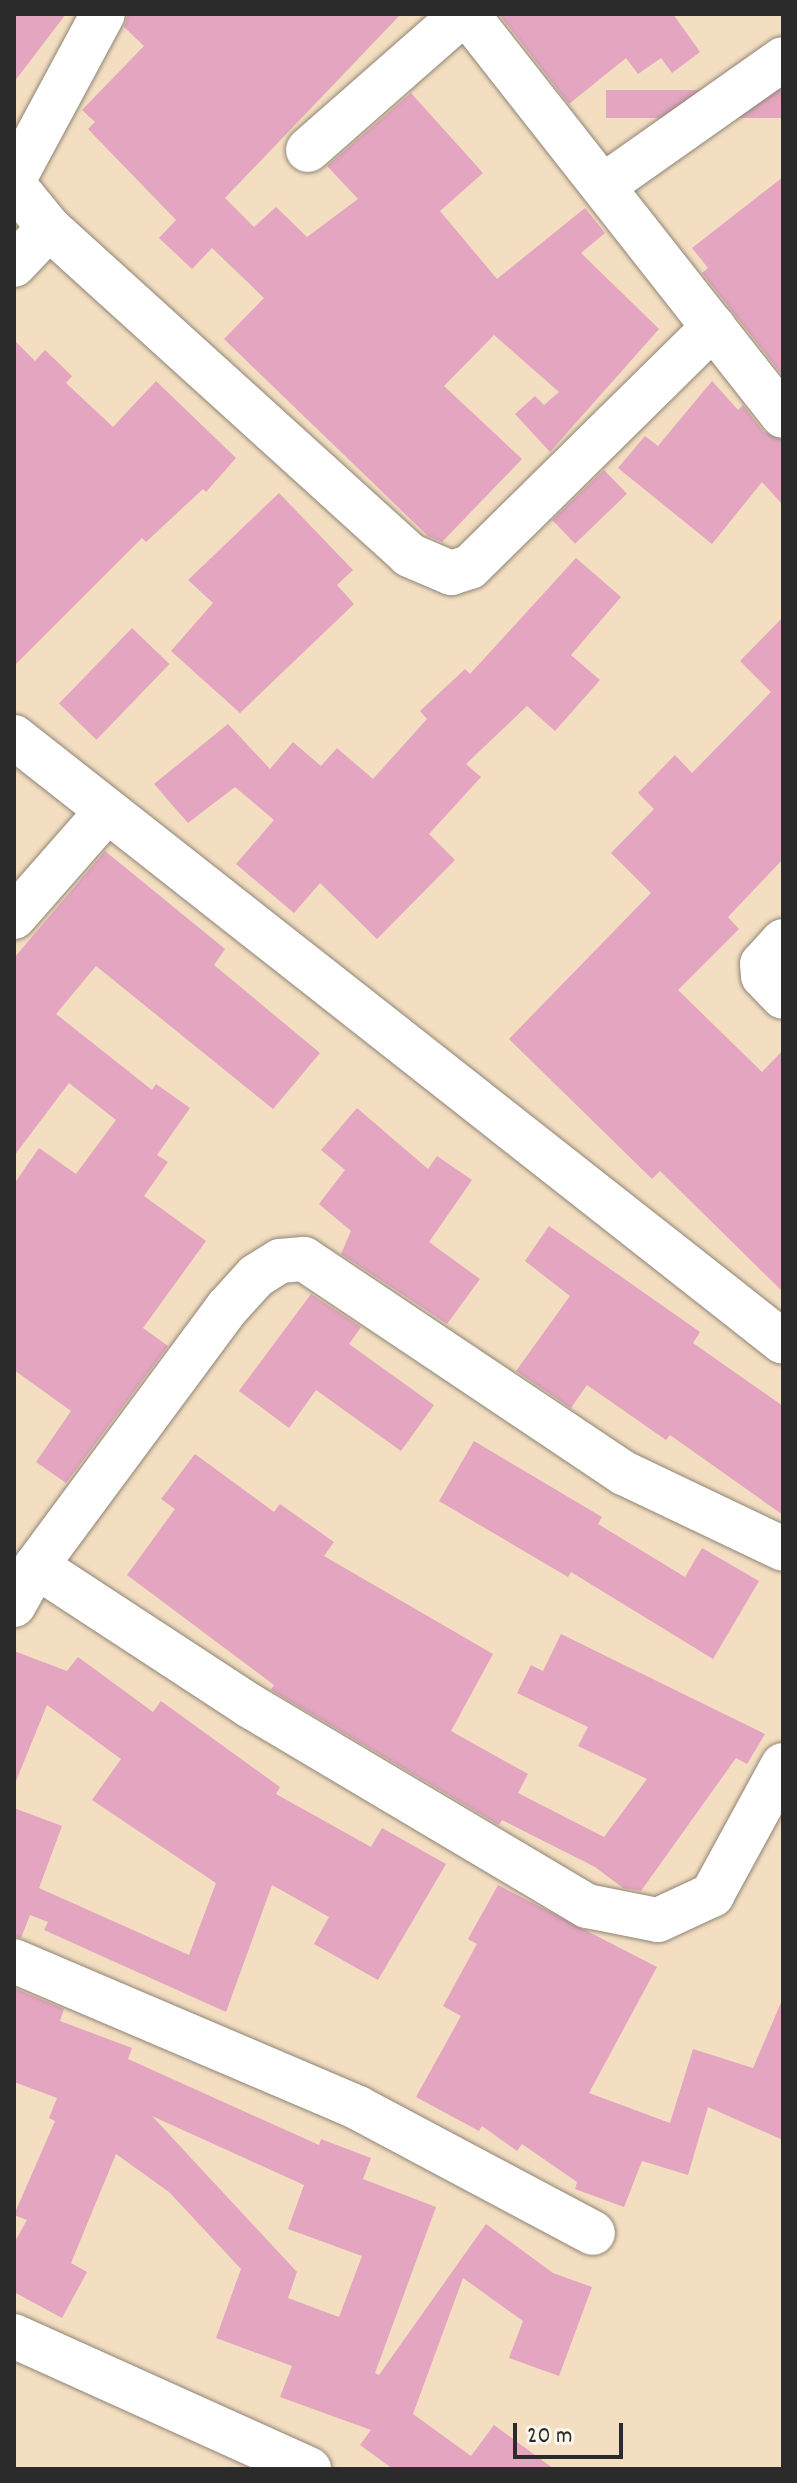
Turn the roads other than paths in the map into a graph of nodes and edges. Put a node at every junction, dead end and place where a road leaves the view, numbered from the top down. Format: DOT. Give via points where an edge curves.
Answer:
graph roads {
  1 [pos="103,14"];
  2 [pos="465,14"];
  3 [pos="783,59"];
  4 [pos="308,150"];
  5 [pos="14,179"];
  6 [pos="14,185"];
  7 [pos="603,186"];
  8 [pos="49,228"];
  9 [pos="14,265"];
  10 [pos="713,327"];
  11 [pos="783,416"];
  12 [pos="14,737"];
  13 [pos="107,811"];
  14 [pos="14,917"];
  15 [pos="783,941"];
  16 [pos="783,997"];
  17 [pos="783,1342"];
  18 [pos="783,1549"];
  19 [pos="36,1566"];
  20 [pos="14,1605"];
  21 [pos="783,1765"];
  22 [pos="14,1961"];
  23 [pos="593,2233"];
  24 [pos="14,2336"];
  25 [pos="309,2469"];
  1 -- 5 [label="street"];
  2 -- 4 [label="street"];
  2 -- 7 [label="street"];
  3 -- 7 [label="street"];
  6 -- 8 [label="street"];
  7 -- 10 [label="street"];
  8 -- 9 [label="street"];
  8 -- 10 [label="street" via="409,555 451,573 470,567"];
  10 -- 11 [label="street"];
  12 -- 13 [label="street"];
  13 -- 14 [label="street"];
  13 -- 17 [label="street"];
  15 -- 16 [label="street" via="762,964 763,976"];
  18 -- 19 [label="street" via="624,1473 304,1259 280,1261 256,1276 227,1308"];
  19 -- 20 [label="street"];
  19 -- 21 [label="street" via="250,1706 587,1906 658,1920 712,1895"];
  22 -- 23 [label="street" via="358,2108"];
  24 -- 25 [label="street"];
}
